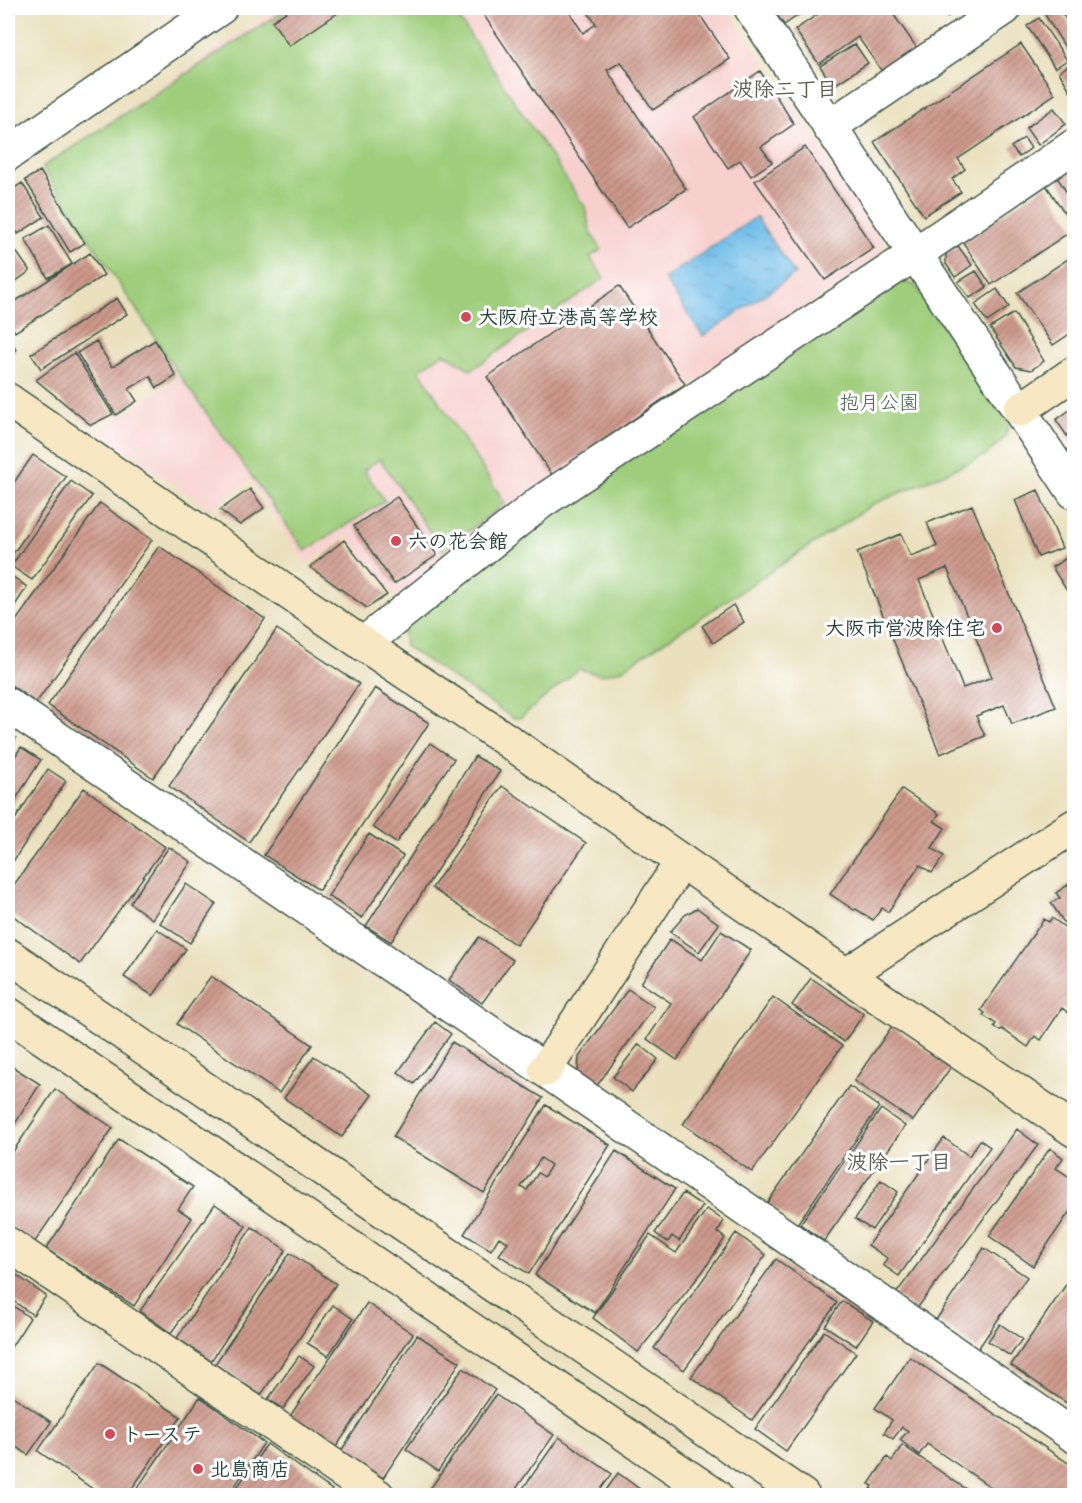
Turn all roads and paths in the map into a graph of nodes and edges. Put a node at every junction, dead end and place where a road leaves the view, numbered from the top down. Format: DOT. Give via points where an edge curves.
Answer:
graph roads {
  1 [pos="220,8"];
  2 [pos="751,8"];
  3 [pos="1005,8"];
  4 [pos="829,127"];
  5 [pos="1074,146"];
  6 [pos="8,154"];
  7 [pos="915,254"];
  8 [pos="1074,374"];
  9 [pos="8,400"];
  10 [pos="1020,410"];
  11 [pos="1074,492"];
  12 [pos="363,644"];
  13 [pos="8,705"];
  14 [pos="1074,826"];
  15 [pos="681,861"];
  16 [pos="8,955"];
  17 [pos="846,975"];
  18 [pos="8,1014"];
  19 [pos="545,1070"];
  20 [pos="1074,1130"];
  21 [pos="419,1234"];
  22 [pos="8,1244"];
  23 [pos="392,1274"];
  24 [pos="1074,1436"];
  25 [pos="378,1496"];
  26 [pos="716,1496"];
  27 [pos="803,1496"];
  1 -- 6 [label="street"];
  2 -- 4 [label="street"];
  3 -- 4 [label="street"];
  4 -- 7 [label="street"];
  5 -- 7 [label="street"];
  7 -- 10 [label="street"];
  7 -- 12 [label="street" via="541,502"];
  8 -- 10 [label="street"];
  9 -- 12 [label="street"];
  10 -- 11 [label="street"];
  12 -- 15 [label="street"];
  13 -- 19 [label="street"];
  14 -- 17 [label="street"];
  15 -- 17 [label="street"];
  15 -- 19 [label="street"];
  16 -- 21 [label="street"];
  17 -- 20 [label="street"];
  18 -- 23 [label="street"];
  19 -- 24 [label="street"];
  21 -- 23 [label="street"];
  21 -- 27 [label="street"];
  22 -- 25 [label="street"];
  23 -- 26 [label="street"];
}
